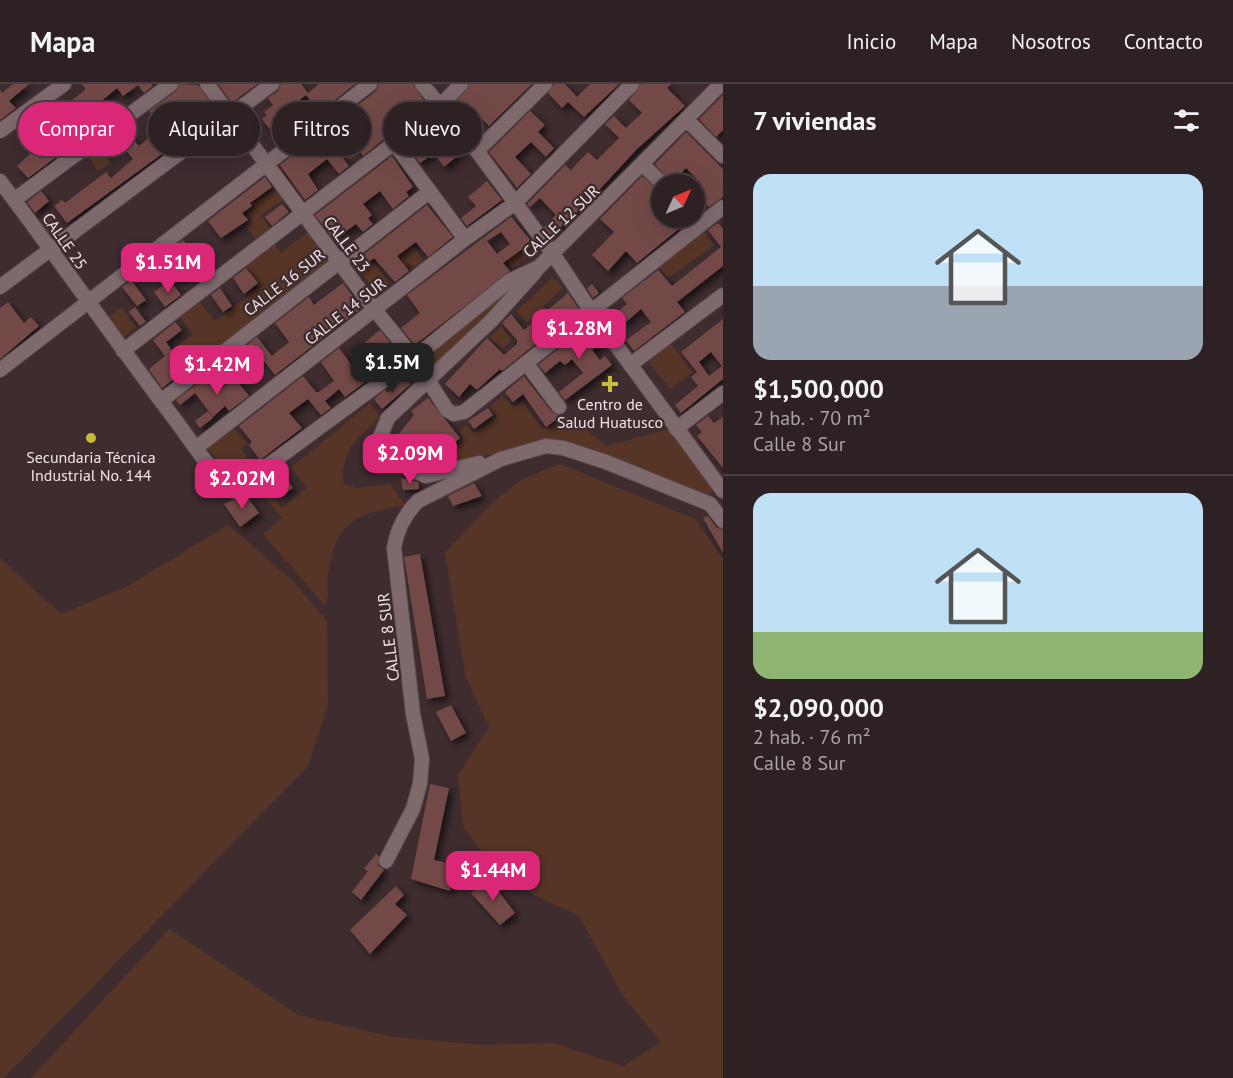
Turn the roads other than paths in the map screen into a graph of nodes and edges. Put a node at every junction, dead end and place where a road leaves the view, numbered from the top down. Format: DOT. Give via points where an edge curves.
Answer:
graph roads {
  1 [pos="64,84"];
  2 [pos="171,84"];
  3 [pos="207,84"];
  4 [pos="272,84"];
  5 [pos="370,84"];
  6 [pos="422,84"];
  7 [pos="461,84"];
  8 [pos="545,84"];
  9 [pos="632,84"];
  10 [pos="722,84"];
  11 [pos="220,102"];
  12 [pos="249,102"];
  13 [pos="436,102"];
  14 [pos="443,102"];
  15 [pos="687,120"];
  16 [pos="0,131"];
  17 [pos="482,146"];
  18 [pos="383,151"];
  19 [pos="260,154"];
  20 [pos="176,156"];
  21 [pos="403,156"];
  22 [pos="481,156"];
  23 [pos="723,156"];
  24 [pos="268,164"];
  25 [pos="643,165"];
  26 [pos="652,174"];
  27 [pos="0,181"];
  28 [pos="429,192"];
  29 [pos="14,200"];
  30 [pos="515,203"];
  31 [pos="723,207"];
  32 [pos="303,213"];
  33 [pos="705,216"];
  34 [pos="688,228"];
  35 [pos="465,239"];
  36 [pos="50,247"];
  37 [pos="553,254"];
  38 [pos="339,260"];
  39 [pos="539,267"];
  40 [pos="0,287"];
  41 [pos="723,295"];
  42 [pos="88,303"];
  43 [pos="374,309"];
  44 [pos="591,311"];
  45 [pos="123,351"];
  46 [pos="414,358"];
  47 [pos="526,363"];
  48 [pos="630,365"];
  49 [pos="0,370"];
  50 [pos="429,379"];
  51 [pos="723,393"];
  52 [pos="161,401"];
  53 [pos="559,406"];
  54 [pos="676,429"];
  55 [pos="196,448"];
  56 [pos="501,459"];
  57 [pos="233,491"];
  58 [pos="723,491"];
  59 [pos="710,504"];
  60 [pos="723,521"];
  61 [pos="386,861"];
  1 -- 16 [label="street"];
  2 -- 29 [label="street"];
  3 -- 11 [label="street, CALLE 23"];
  4 -- 12 [label="street"];
  5 -- 24 [label="street"];
  6 -- 13 [label="street"];
  7 -- 14 [label="street"];
  8 -- 17 [label="street"];
  9 -- 30 [label="street, CALLE 14 SUR"];
  10 -- 15 [label="street, CALLE 12 SUR"];
  15 -- 23 [label="street"];
  15 -- 25 [label="street, CALLE 12 SUR"];
  18 -- 32 [label="street"];
  19 -- 24 [label="street, CALLE 23"];
  20 -- 36 [label="street"];
  21 -- 28 [label="street"];
  22 -- 30 [label="street"];
  24 -- 32 [label="street, CALLE 23"];
  24 -- 42 [label="street"];
  25 -- 26 [label="street"];
  25 -- 37 [label="street, CALLE 12 SUR"];
  27 -- 29 [label="street, CALLE 25"];
  28 -- 35 [label="street"];
  28 -- 38 [label="street, CALLE 16 SUR"];
  29 -- 36 [label="street, CALLE 25"];
  30 -- 35 [label="street, CALLE 14 SUR"];
  30 -- 37 [label="street"];
  31 -- 33 [label="street"];
  32 -- 38 [label="street, CALLE 23"];
  32 -- 45 [label="street"];
  34 -- 44 [label="street"];
  35 -- 43 [label="street, CALLE 14 SUR"];
  36 -- 40 [label="street"];
  36 -- 42 [label="street, CALLE 25"];
  37 -- 39 [label="street, CALLE 12 SUR"];
  37 -- 44 [label="street"];
  38 -- 43 [label="street, CALLE 23"];
  38 -- 52 [label="street, CALLE 16 SUR"];
  39 -- 46 [label="street, CALLE 12 SUR" via="509,281"];
  39 -- 50 [label="street, CALLE 8 SUR" via="492,320"];
  41 -- 48 [label="street"];
  42 -- 45 [label="street, CALLE 25"];
  42 -- 49 [label="street"];
  43 -- 46 [label="street, CALLE 23"];
  43 -- 55 [label="street, CALLE 14 SUR"];
  44 -- 47 [label="street"];
  44 -- 48 [label="street"];
  45 -- 52 [label="street, CALLE 25"];
  46 -- 50 [label="street, CALLE 23"];
  46 -- 57 [label="street, CALLE 12 SUR"];
  47 -- 50 [label="street, CALLE 23" via="464,412 450,413"];
  47 -- 53 [label="street"];
  48 -- 54 [label="street"];
  50 -- 56 [label="street, CALLE 8 SUR" via="388,418 377,442 377,453 426,476"];
  51 -- 54 [label="street"];
  52 -- 55 [label="street, CALLE 25"];
  54 -- 58 [label="street"];
  55 -- 57 [label="street, CALLE 25"];
  56 -- 59 [label="street, CALLE 8 SUR" via="546,446 563,448"];
  56 -- 61 [label="street, CALLE 8 SUR" via="418,501 399,525 394,548 413,714 422,759 412,809"];
  58 -- 59 [label="street"];
  59 -- 60 [label="street"];
}
